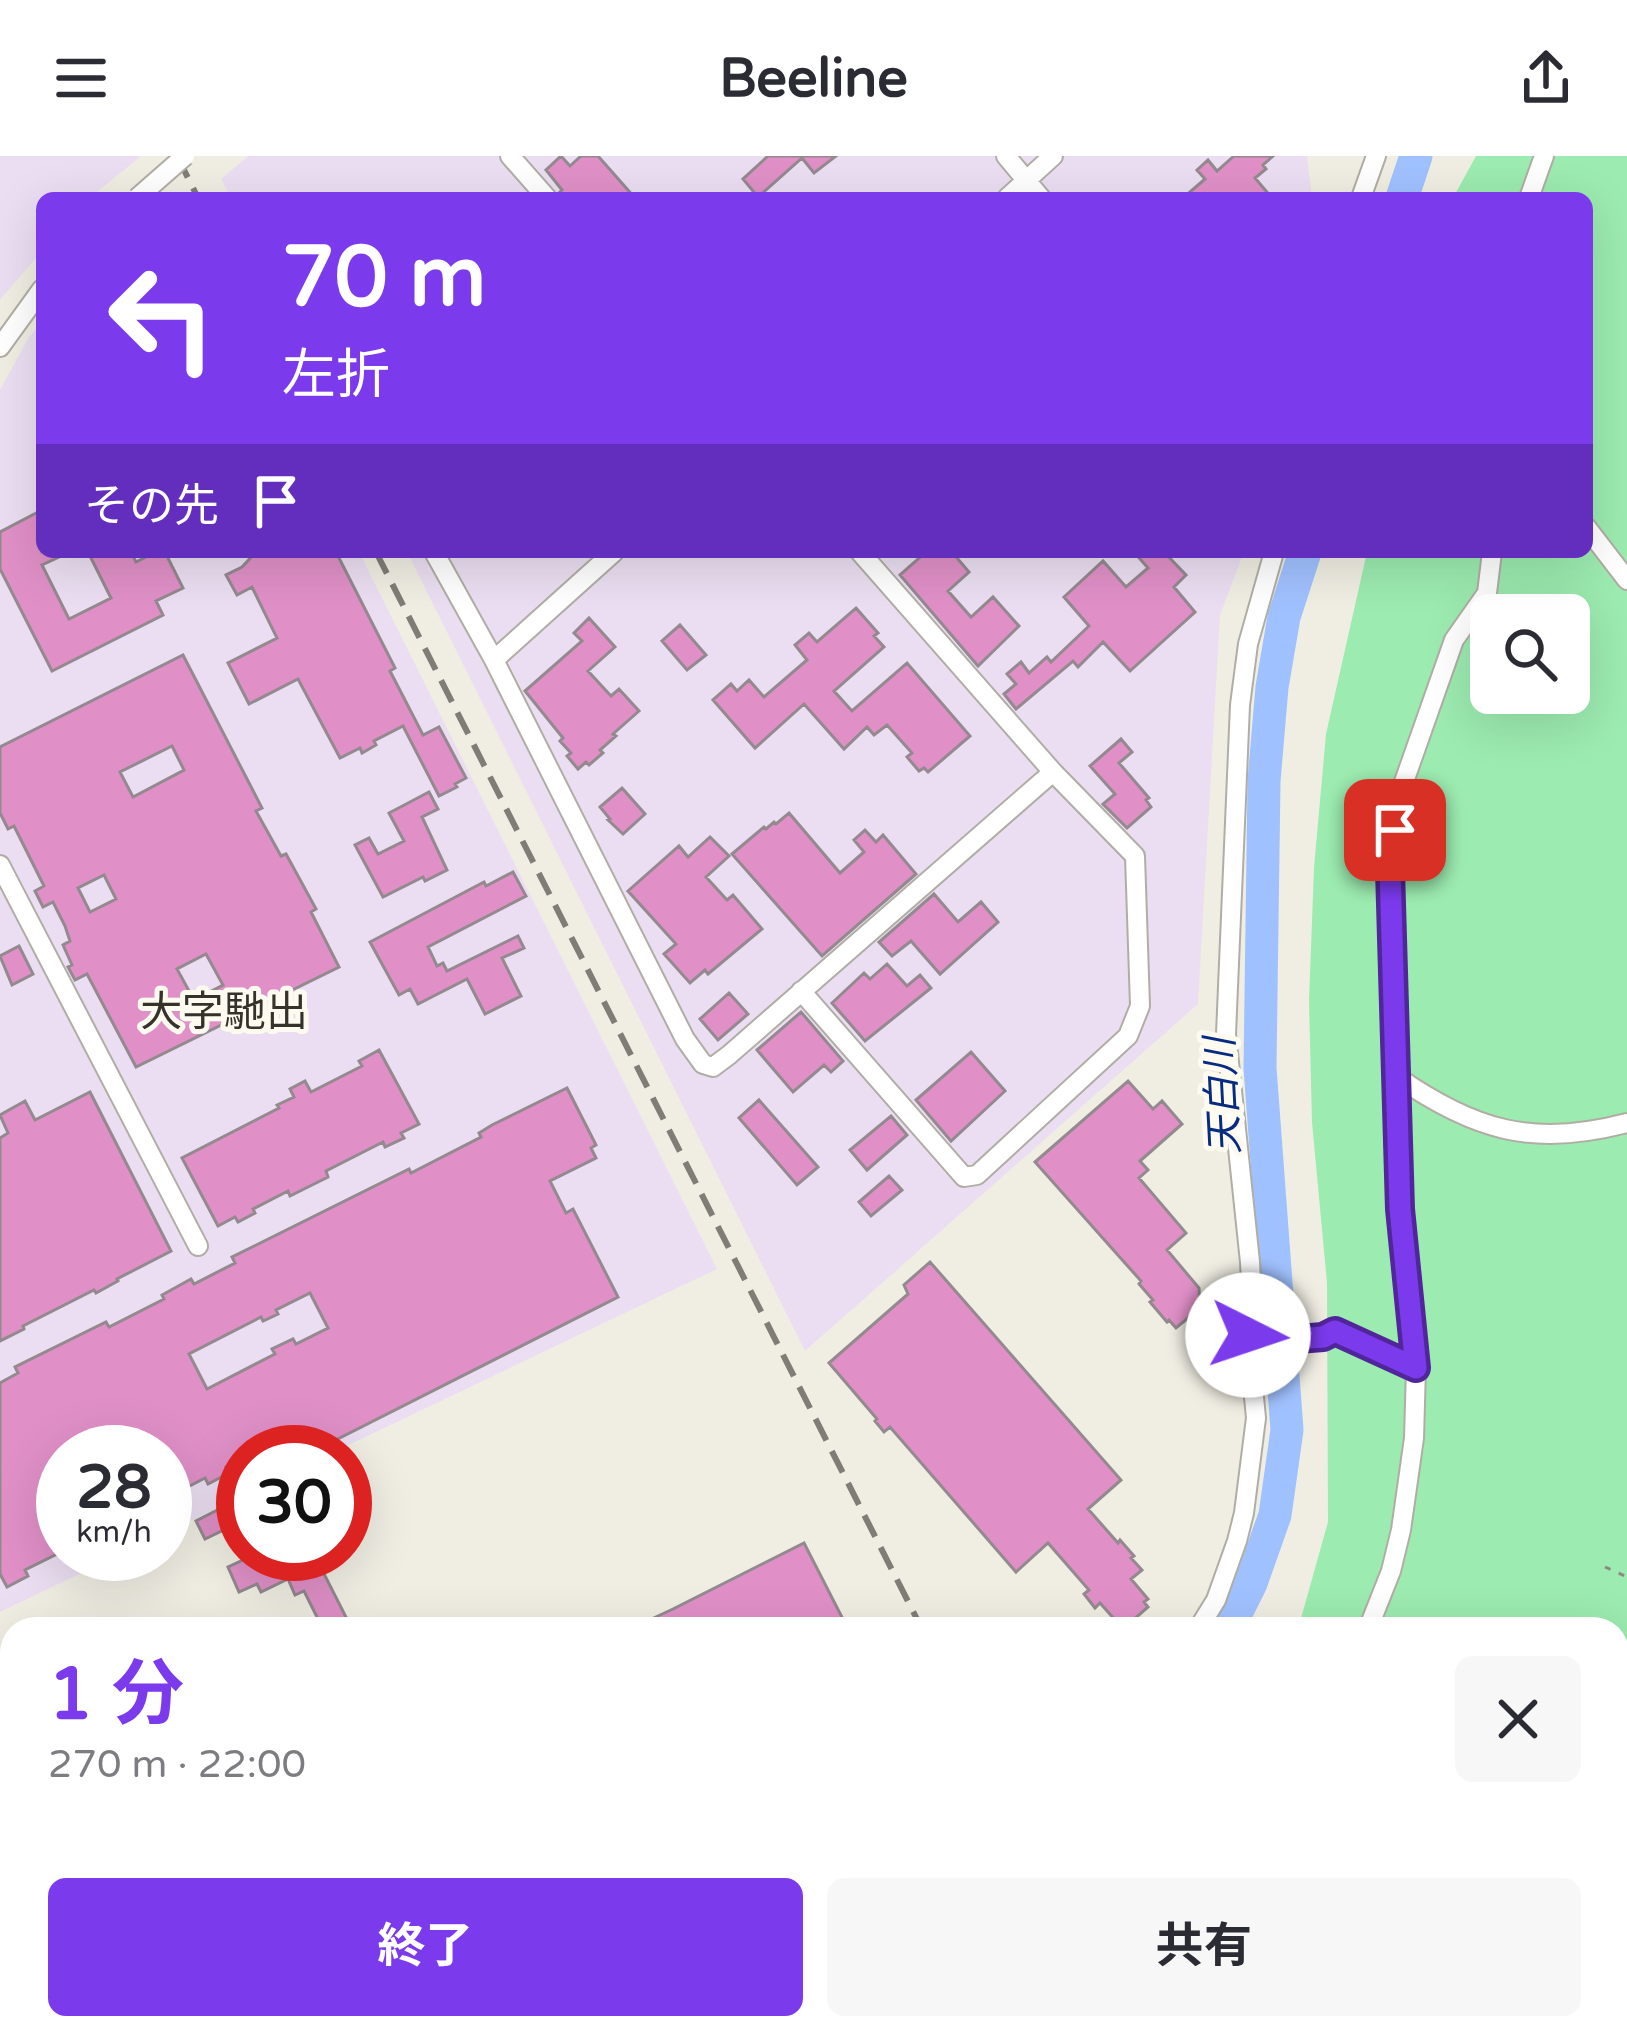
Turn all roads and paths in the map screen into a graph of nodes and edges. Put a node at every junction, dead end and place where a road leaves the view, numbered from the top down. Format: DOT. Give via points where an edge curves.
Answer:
graph roads {
  1 [pos="185,156"];
  2 [pos="510,156"];
  3 [pos="1006,156"];
  4 [pos="1053,156"];
  5 [pos="1376,156"];
  6 [pos="1544,156"];
  7 [pos="1026,180"];
  8 [pos="144,192"];
  9 [pos="543,192"];
  10 [pos="1013,192"];
  11 [pos="1036,192"];
  12 [pos="1362,192"];
  13 [pos="1531,192"];
  14 [pos="36,297"];
  15 [pos="0,347"];
  16 [pos="1593,535"];
  17 [pos="437,558"];
  18 [pos="607,558"];
  19 [pos="865,558"];
  20 [pos="1272,558"];
  21 [pos="1491,558"];
  22 [pos="1627,580"];
  23 [pos="494,660"];
  24 [pos="1053,772"];
  25 [pos="0,865"];
  26 [pos="800,991"];
  27 [pos="1396,1076"];
  28 [pos="1627,1123"];
  29 [pos="199,1246"];
  30 [pos="1253,1342"];
  31 [pos="1416,1368"];
  32 [pos="1605,1567"];
  33 [pos="1627,1577"];
  34 [pos="1205,1617"];
  35 [pos="1373,1617"];
  1 -- 8 [label="street, bridge"];
  2 -- 9 [label="street"];
  3 -- 7 [label="street"];
  4 -- 7 [label="street"];
  5 -- 12 [label="street"];
  6 -- 13 [label="street"];
  7 -- 10 [label="street"];
  7 -- 11 [label="street"];
  14 -- 15 [label="street"];
  16 -- 22 [label="street"];
  17 -- 23 [label="street"];
  18 -- 23 [label="street"];
  19 -- 24 [label="street"];
  20 -- 30 [label="street" via="1240,705 1226,1034"];
  21 -- 27 [label="street" via="1486,593 1454,640 1400,796 1390,870"];
  23 -- 26 [label="street" via="703,1064 713,1067"];
  24 -- 26 [label="street"];
  24 -- 26 [label="street" via="1135,856 1140,1006 1128,1036 976,1175 964,1177"];
  25 -- 29 [label="street"];
  27 -- 28 [label="street" via="1438,1105 1527,1134"];
  27 -- 31 [label="street"];
  30 -- 31 [label="street" via="1329,1334"];
  30 -- 34 [label="street" via="1256,1418 1244,1513"];
  31 -- 35 [label="street" via="1410,1486"];
  32 -- 33 [label="path"];
}
